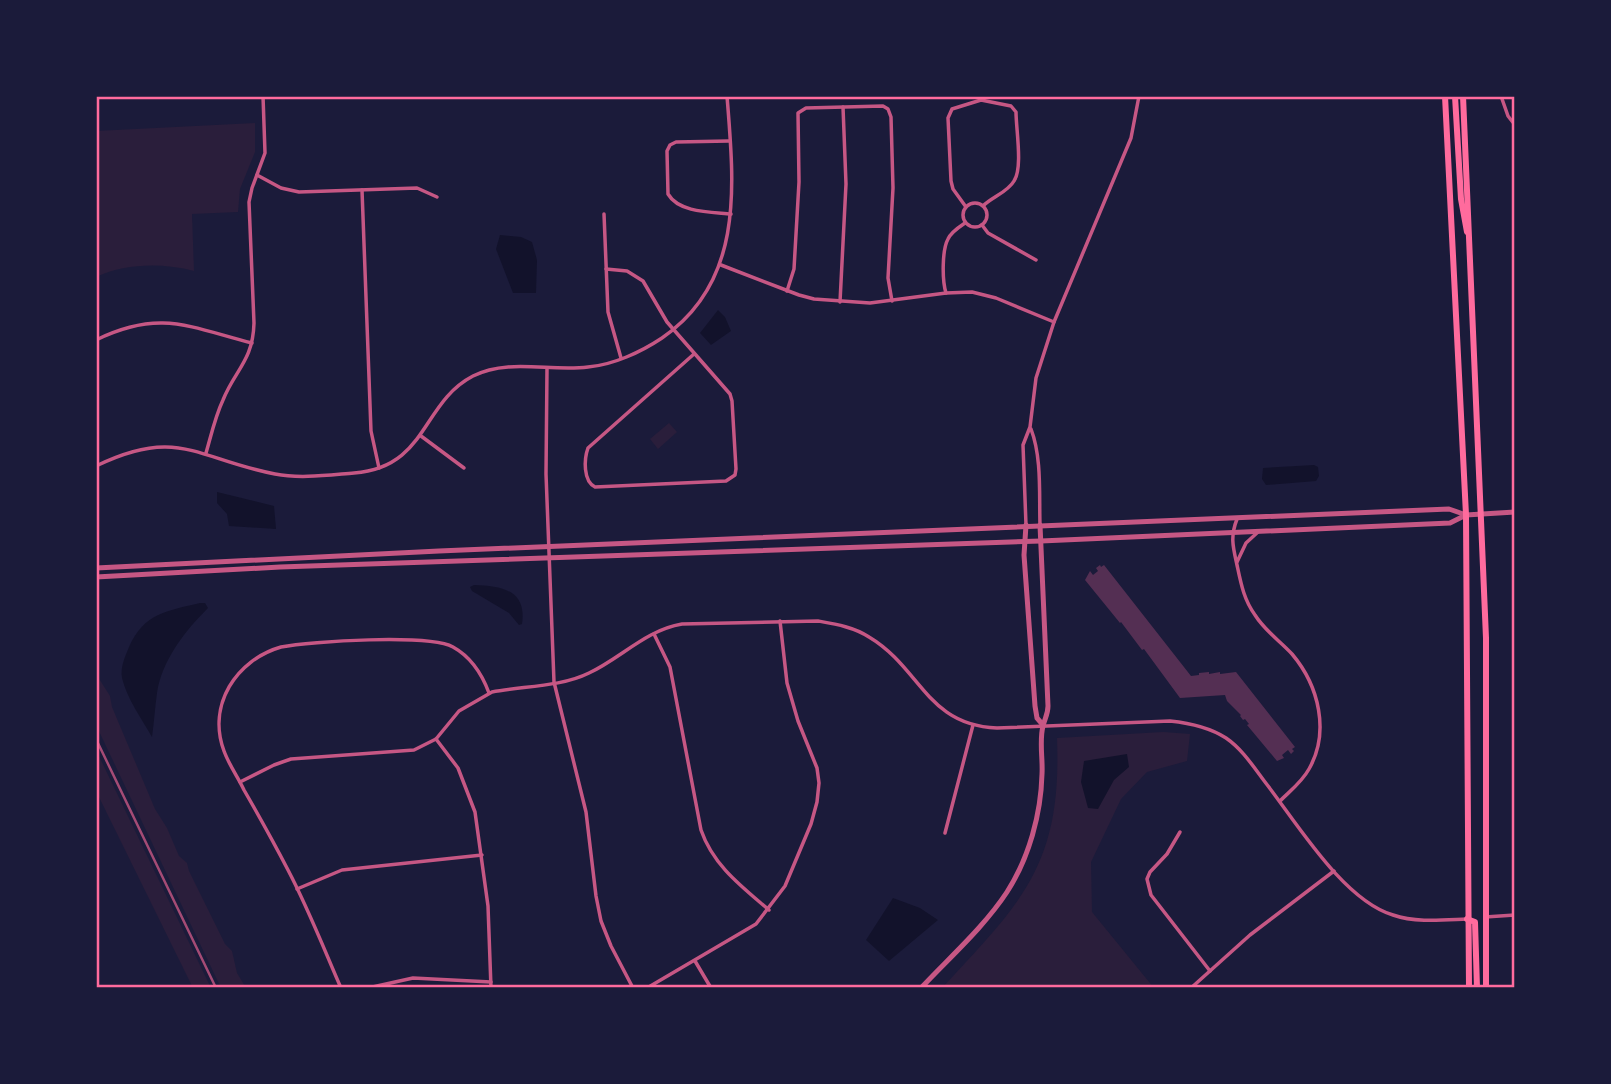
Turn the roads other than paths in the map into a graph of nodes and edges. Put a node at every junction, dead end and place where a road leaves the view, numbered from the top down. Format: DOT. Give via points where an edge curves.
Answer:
graph roads {
  1 [pos="263,96"];
  2 [pos="727,96"];
  3 [pos="1139,96"];
  4 [pos="1445,96"];
  5 [pos="1455,96"];
  6 [pos="1464,96"];
  7 [pos="1502,96"];
  8 [pos="843,107"];
  9 [pos="1515,125"];
  10 [pos="729,141"];
  11 [pos="257,175"];
  12 [pos="362,190"];
  13 [pos="437,197"];
  14 [pos="983,206"];
  15 [pos="966,207"];
  16 [pos="604,214"];
  17 [pos="731,214"];
  18 [pos="965,223"];
  19 [pos="982,225"];
  20 [pos="1470,240"];
  21 [pos="1036,260"];
  22 [pos="721,265"];
  23 [pos="606,269"];
  24 [pos="787,291"];
  25 [pos="946,293"];
  26 [pos="892,301"];
  27 [pos="840,302"];
  28 [pos="1054,322"];
  29 [pos="673,330"];
  30 [pos="96,340"];
  31 [pos="252,343"];
  32 [pos="694,354"];
  33 [pos="621,358"];
  34 [pos="547,369"];
  35 [pos="1030,426"];
  36 [pos="421,436"];
  37 [pos="206,453"];
  38 [pos="96,466"];
  39 [pos="379,468"];
  40 [pos="464,468"];
  41 [pos="1515,513"];
  42 [pos="1482,514"];
  43 [pos="1466,515"];
  44 [pos="1238,517"];
  45 [pos="1026,525"];
  46 [pos="1040,525"];
  47 [pos="1260,531"];
  48 [pos="1231,533"];
  49 [pos="1025,541"];
  50 [pos="1041,541"];
  51 [pos="548,546"];
  52 [pos="548,558"];
  53 [pos="1236,564"];
  54 [pos="96,568"];
  55 [pos="96,577"];
  56 [pos="780,621"];
  57 [pos="653,634"];
  58 [pos="554,682"];
  59 [pos="489,693"];
  60 [pos="973,725"];
  61 [pos="1043,725"];
  62 [pos="436,739"];
  63 [pos="240,782"];
  64 [pos="1280,801"];
  65 [pos="1180,832"];
  66 [pos="945,833"];
  67 [pos="482,855"];
  68 [pos="1334,871"];
  69 [pos="297,889"];
  70 [pos="769,910"];
  71 [pos="1515,915"];
  72 [pos="1485,917"];
  73 [pos="1467,919"];
  74 [pos="695,961"];
  75 [pos="1210,971"];
  76 [pos="491,982"];
  77 [pos="341,988"];
  78 [pos="368,988"];
  79 [pos="491,988"];
  80 [pos="633,988"];
  81 [pos="647,988"];
  82 [pos="711,988"];
  83 [pos="921,988"];
  84 [pos="1191,988"];
  85 [pos="1469,988"];
  86 [pos="1477,988"];
  87 [pos="1486,988"];
  1 -- 11 [label="street" via="265,153"];
  2 -- 10 [label="street"];
  3 -- 28 [label="street" via="1127,149"];
  4 -- 43 [label="highway"];
  5 -- 20 [label="highway" via="1461,199"];
  6 -- 20 [label="highway"];
  7 -- 9 [label="street"];
  8 -- 24 [label="street" via="806,108 798,113 794,269"];
  8 -- 26 [label="street" via="883,106 891,117 888,278"];
  8 -- 27 [label="street" via="846,184"];
  10 -- 17 [label="street"];
  10 -- 17 [label="street" via="670,145 668,194 698,210"];
  11 -- 12 [label="street" via="299,192"];
  11 -- 31 [label="street" via="249,202"];
  12 -- 13 [label="street" via="417,188"];
  12 -- 39 [label="street" via="371,431"];
  14 -- 15 [label="street" via="974,203"];
  14 -- 15 [label="street" via="1008,188 1018,171 1016,112 1011,106 981,100 951,109 948,118 951,181"];
  14 -- 19 [label="street" via="987,216"];
  15 -- 18 [label="street"];
  16 -- 23 [label="street"];
  17 -- 22 [label="street"];
  18 -- 19 [label="street"];
  18 -- 25 [label="street" via="946,243"];
  19 -- 21 [label="street"];
  20 -- 42 [label="highway"];
  22 -- 24 [label="street"];
  22 -- 29 [label="street" via="703,297"];
  23 -- 29 [label="street" via="627,271 643,281"];
  23 -- 33 [label="street" via="609,323"];
  24 -- 27 [label="street"];
  25 -- 26 [label="street"];
  25 -- 28 [label="street" via="972,292 996,298"];
  26 -- 27 [label="street"];
  28 -- 35 [label="street" via="1036,378"];
  29 -- 32 [label="street"];
  29 -- 33 [label="street"];
  30 -- 31 [label="street" via="129,326 155,322"];
  31 -- 37 [label="street" via="222,401"];
  32 -- 32 [label="street" via="588,447 590,485 726,481 735,475 730,394"];
  33 -- 34 [label="street" via="598,366"];
  34 -- 36 [label="street" via="507,367 474,376 446,397"];
  34 -- 51 [label="street"];
  35 -- 45 [label="street" via="1023,445"];
  35 -- 46 [label="street" via="1035,439"];
  36 -- 39 [label="street" via="402,455"];
  36 -- 40 [label="street"];
  37 -- 38 [label="street" via="156,446"];
  37 -- 39 [label="street" via="288,475"];
  41 -- 42 [label="street"];
  42 -- 43 [label="street"];
  42 -- 72 [label="highway"];
  43 -- 44 [label="street" via="1449,509"];
  43 -- 47 [label="street" via="1450,523"];
  43 -- 73 [label="highway"];
  44 -- 46 [label="street"];
  44 -- 48 [label="street"];
  45 -- 46 [label="street"];
  45 -- 49 [label="street"];
  45 -- 51 [label="street"];
  46 -- 50 [label="street"];
  47 -- 48 [label="street"];
  47 -- 53 [label="street" via="1246,543"];
  48 -- 50 [label="street"];
  48 -- 53 [label="street"];
  49 -- 50 [label="street"];
  49 -- 52 [label="street"];
  49 -- 61 [label="street" via="1035,706"];
  50 -- 61 [label="street" via="1048,706"];
  51 -- 52 [label="street"];
  51 -- 54 [label="street"];
  52 -- 55 [label="street"];
  52 -- 58 [label="street"];
  53 -- 64 [label="street" via="1250,608 1303,668 1318,708 1320,732 1314,759"];
  56 -- 57 [label="street" via="681,624"];
  56 -- 60 [label="street" via="836,624 868,636 897,660 936,706"];
  56 -- 70 [label="street" via="787,682 819,783 811,824 785,886"];
  57 -- 58 [label="street" via="589,673"];
  57 -- 70 [label="street" via="670,667 705,842 726,872"];
  58 -- 59 [label="street"];
  58 -- 80 [label="street" via="586,812 601,921"];
  59 -- 62 [label="street" via="459,711"];
  59 -- 63 [label="street" via="473,664 442,643 407,640 273,649 242,668 222,703 221,738"];
  60 -- 61 [label="street" via="997,729"];
  60 -- 66 [label="street"];
  61 -- 64 [label="street" via="1154,721 1200,726 1237,748"];
  61 -- 83 [label="street" via="1036,820 1016,874 996,906"];
  62 -- 63 [label="street" via="407,752 291,760"];
  62 -- 67 [label="street" via="453,759 468,789"];
  63 -- 69 [label="street"];
  64 -- 68 [label="street"];
  65 -- 75 [label="street" via="1150,872 1148,887"];
  67 -- 69 [label="street" via="342,870"];
  67 -- 76 [label="street"];
  68 -- 73 [label="street" via="1357,897 1382,911 1409,918"];
  68 -- 75 [label="street"];
  69 -- 77 [label="street"];
  70 -- 74 [label="street" via="748,930"];
  71 -- 72 [label="street"];
  72 -- 87 [label="highway"];
  73 -- 85 [label="highway"];
  73 -- 86 [label="highway" via="1475,922"];
  74 -- 81 [label="street"];
  74 -- 82 [label="street"];
  75 -- 84 [label="street"];
  76 -- 78 [label="street" via="413,978"];
  76 -- 79 [label="street"];
}
